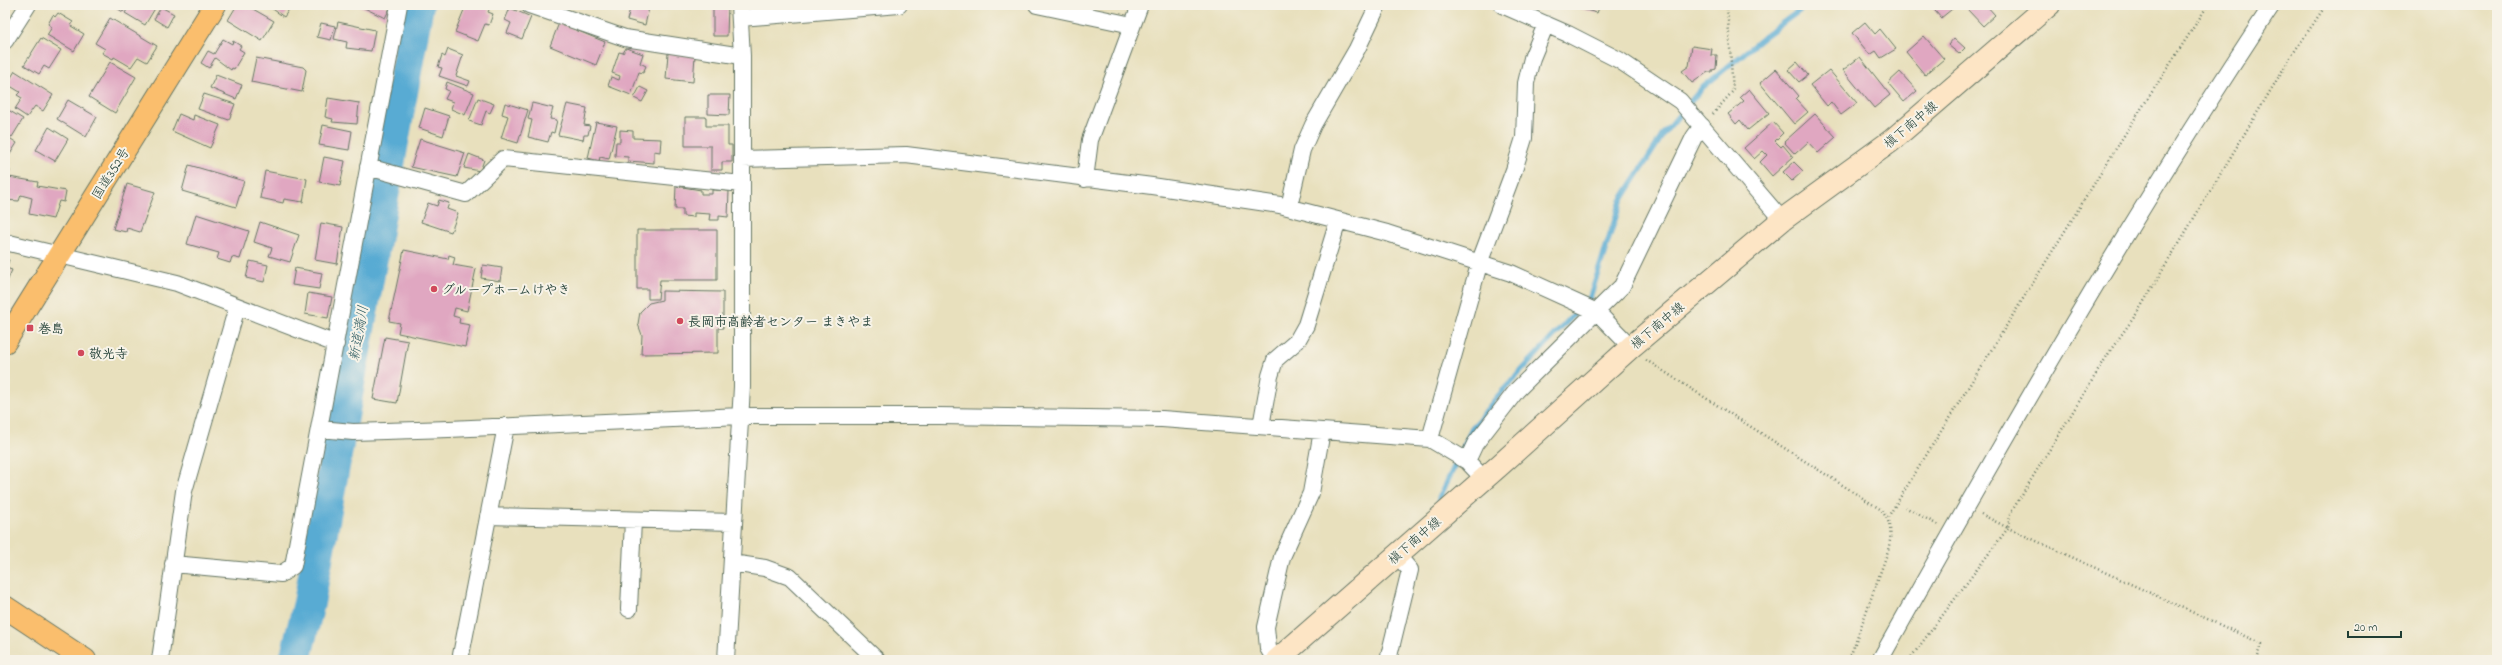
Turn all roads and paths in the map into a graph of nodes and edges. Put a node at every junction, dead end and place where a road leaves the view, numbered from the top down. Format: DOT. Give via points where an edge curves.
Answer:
graph roads {
  1 [pos="28,5"];
  2 [pos="215,5"];
  3 [pos="399,5"];
  4 [pos="529,5"];
  5 [pos="899,5"];
  6 [pos="1037,5"];
  7 [pos="1140,5"];
  8 [pos="1378,5"];
  9 [pos="1502,5"];
  10 [pos="1727,5"];
  11 [pos="2049,5"];
  12 [pos="2208,5"];
  13 [pos="2272,5"];
  14 [pos="2326,5"];
  15 [pos="739,12"];
  16 [pos="1546,24"];
  17 [pos="1132,25"];
  18 [pos="5,41"];
  19 [pos="742,56"];
  20 [pos="1702,126"];
  21 [pos="742,159"];
  22 [pos="373,168"];
  23 [pos="1085,178"];
  24 [pos="742,184"];
  25 [pos="1289,207"];
  26 [pos="1782,220"];
  27 [pos="1338,221"];
  28 [pos="5,242"];
  29 [pos="60,253"];
  30 [pos="1480,261"];
  31 [pos="237,307"];
  32 [pos="1597,312"];
  33 [pos="5,342"];
  34 [pos="336,344"];
  35 [pos="1631,347"];
  36 [pos="741,416"];
  37 [pos="506,426"];
  38 [pos="1261,426"];
  39 [pos="323,430"];
  40 [pos="1322,432"];
  41 [pos="1430,440"];
  42 [pos="1467,461"];
  43 [pos="1484,479"];
  44 [pos="1905,507"];
  45 [pos="1975,511"];
  46 [pos="488,516"];
  47 [pos="1888,517"];
  48 [pos="633,520"];
  49 [pos="734,522"];
  50 [pos="1942,527"];
  51 [pos="2008,528"];
  52 [pos="1397,554"];
  53 [pos="732,562"];
  54 [pos="173,564"];
  55 [pos="5,607"];
  56 [pos="629,609"];
  57 [pos="85,660"];
  58 [pos="160,660"];
  59 [pos="460,660"];
  60 [pos="726,660"];
  61 [pos="878,660"];
  62 [pos="1276,660"];
  63 [pos="1388,660"];
  64 [pos="1849,660"];
  65 [pos="1880,660"];
  66 [pos="1909,660"];
  67 [pos="2257,660"];
  1 -- 18 [label="street"];
  2 -- 29 [label="highway, 国道352号"];
  3 -- 22 [label="street"];
  4 -- 19 [label="street" via="625,38"];
  5 -- 15 [label="street"];
  6 -- 17 [label="street"];
  7 -- 17 [label="street"];
  8 -- 25 [label="street" via="1357,49 1313,125 1302,150"];
  9 -- 16 [label="street"];
  10 -- 20 [label="path" via="1733,91"];
  11 -- 26 [label="main road, 槇下南中線" via="1891,141"];
  12 -- 47 [label="path" via="2125,134"];
  13 -- 65 [label="street" via="2155,187 2024,404"];
  14 -- 51 [label="path" via="2290,58 2137,313 2112,348 2010,514"];
  15 -- 19 [label="street"];
  16 -- 20 [label="street" via="1640,72 1680,101"];
  16 -- 30 [label="street" via="1532,58 1526,83 1524,138"];
  17 -- 23 [label="street" via="1090,140"];
  19 -- 21 [label="street"];
  20 -- 26 [label="street"];
  20 -- 32 [label="street" via="1694,137 1628,275"];
  21 -- 23 [label="street" via="906,155"];
  21 -- 24 [label="street"];
  22 -- 24 [label="street" via="466,194 504,159"];
  22 -- 34 [label="street"];
  23 -- 25 [label="street"];
  24 -- 36 [label="street"];
  25 -- 27 [label="street"];
  26 -- 35 [label="main road, 槇下南中線"];
  27 -- 30 [label="street"];
  27 -- 38 [label="street" via="1306,325 1297,341 1275,360"];
  28 -- 29 [label="street"];
  29 -- 31 [label="street" via="162,278 205,292"];
  29 -- 33 [label="highway, 国道352号"];
  30 -- 32 [label="street"];
  30 -- 41 [label="street"];
  31 -- 34 [label="street"];
  31 -- 54 [label="street" via="189,470 177,526"];
  32 -- 35 [label="street"];
  32 -- 42 [label="street" via="1516,390 1475,444"];
  34 -- 39 [label="street"];
  35 -- 43 [label="main road, 槇下南中線"];
  35 -- 47 [label="path" via="1649,362 1880,509"];
  36 -- 37 [label="street"];
  36 -- 38 [label="street" via="1162,419"];
  36 -- 49 [label="street"];
  37 -- 39 [label="street" via="353,432"];
  37 -- 46 [label="street"];
  38 -- 40 [label="street"];
  39 -- 54 [label="street" via="293,566 281,574"];
  40 -- 41 [label="street"];
  40 -- 62 [label="street" via="1311,493 1282,557 1266,627 1268,648"];
  41 -- 42 [label="street"];
  42 -- 43 [label="street"];
  43 -- 52 [label="main road, 槇下南中線"];
  44 -- 50 [label="path"];
  45 -- 51 [label="path"];
  46 -- 48 [label="street"];
  46 -- 59 [label="street"];
  47 -- 64 [label="path" via="1892,536"];
  48 -- 49 [label="street"];
  48 -- 56 [label="street"];
  49 -- 53 [label="street"];
  51 -- 66 [label="path"];
  51 -- 67 [label="path" via="2262,644"];
  52 -- 62 [label="main road, 槇下南中線"];
  52 -- 63 [label="street" via="1410,570"];
  53 -- 60 [label="street"];
  53 -- 61 [label="street" via="765,568 790,577"];
  54 -- 58 [label="street"];
  55 -- 57 [label="highway"];
}
